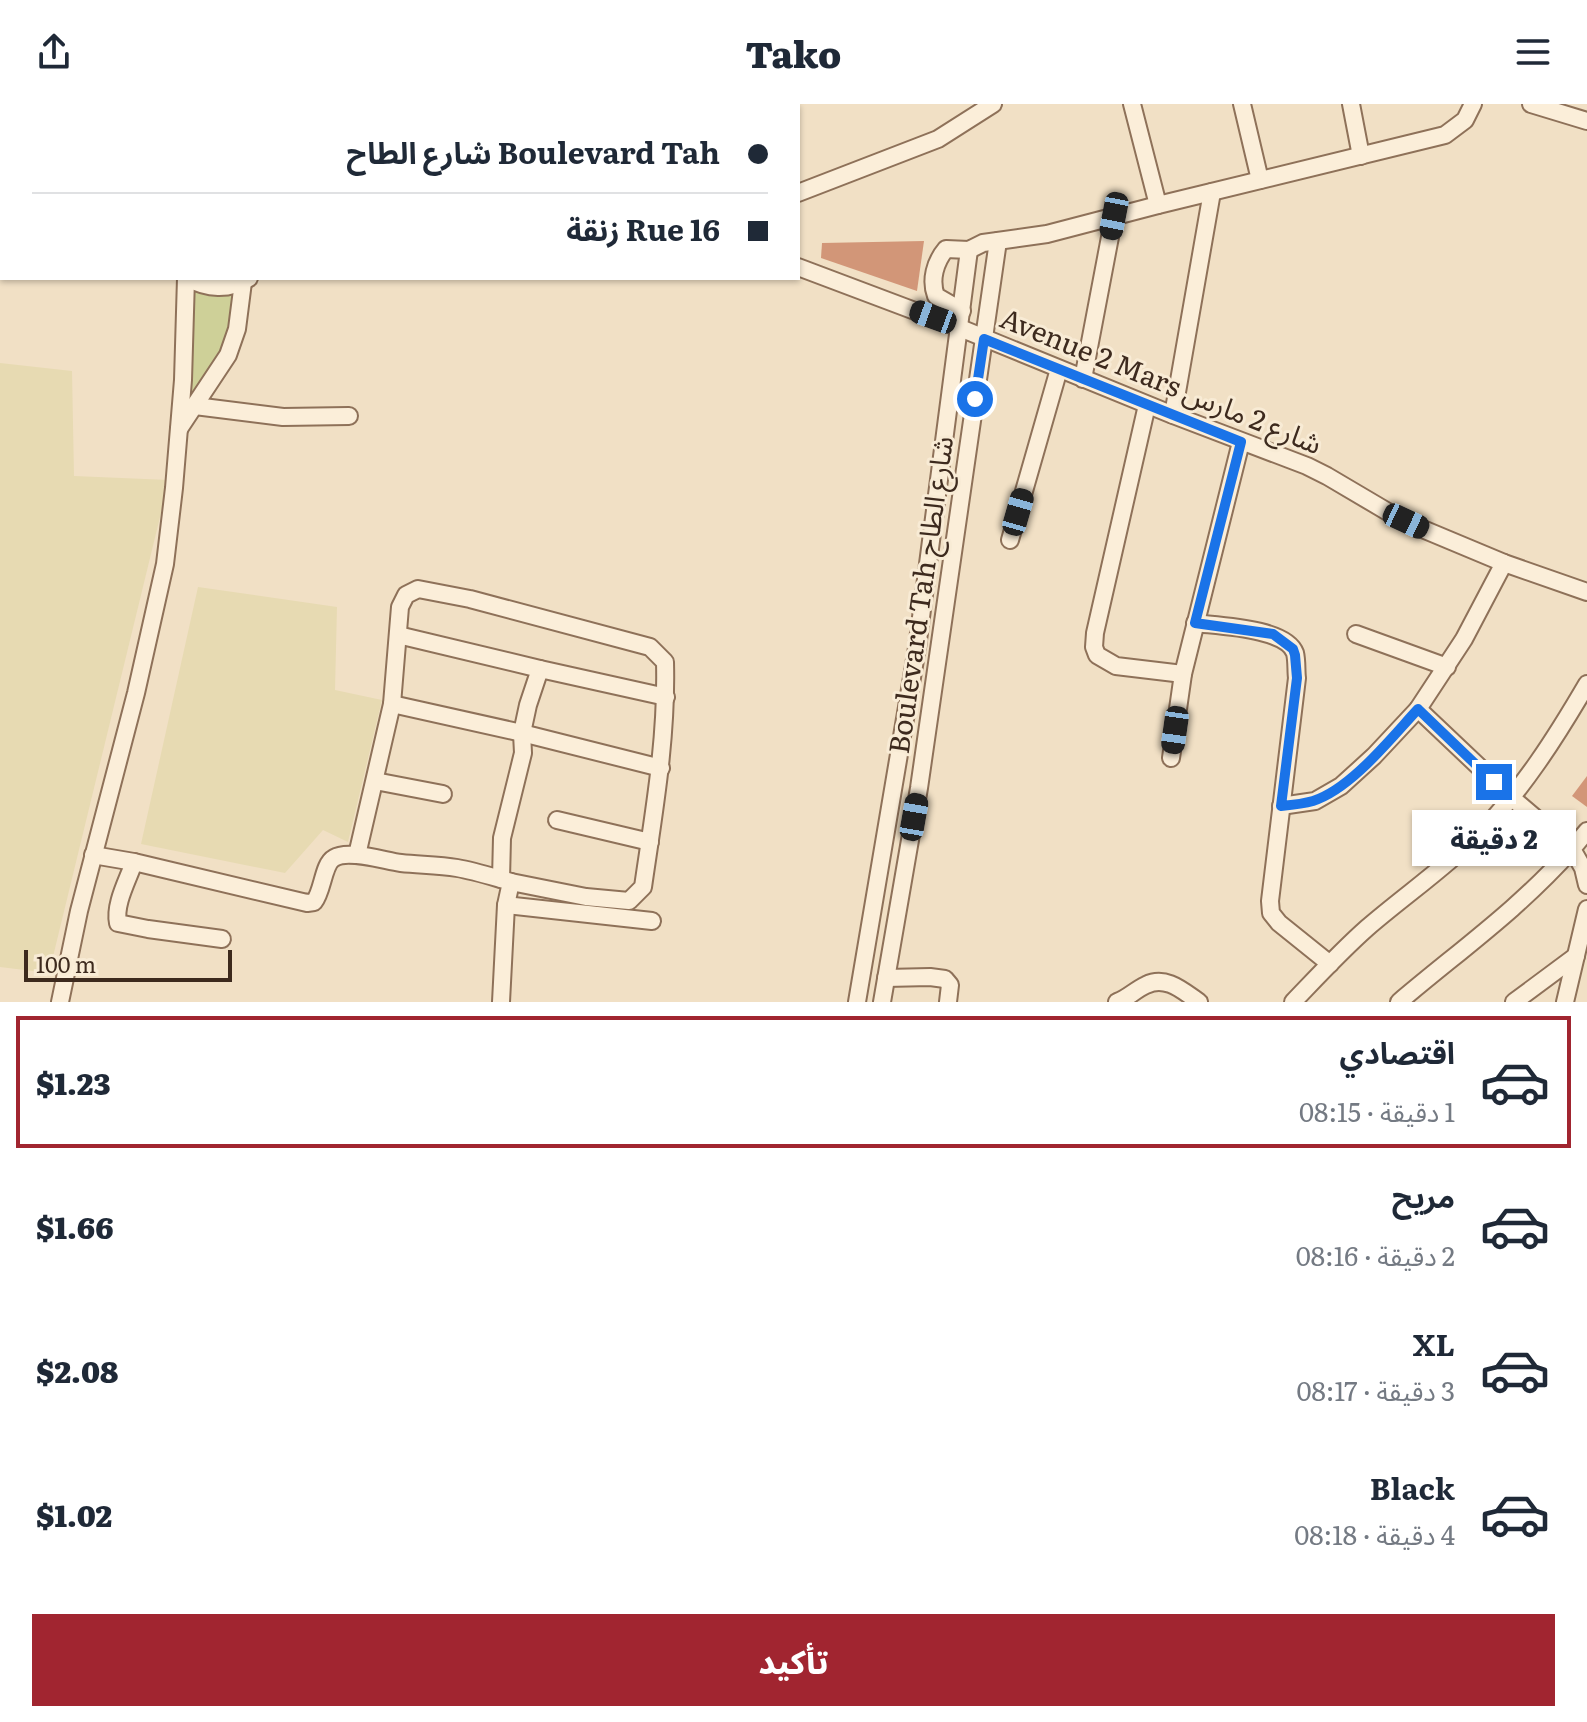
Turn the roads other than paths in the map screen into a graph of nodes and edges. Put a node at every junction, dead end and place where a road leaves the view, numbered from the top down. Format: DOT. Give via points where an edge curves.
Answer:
graph roads {
  1 [pos="993,104"];
  2 [pos="1132,104"];
  3 [pos="1242,104"];
  4 [pos="1351,104"];
  5 [pos="1473,104"];
  6 [pos="1531,104"];
  7 [pos="1587,121"];
  8 [pos="1361,156"];
  9 [pos="1260,180"];
  10 [pos="800,192"];
  11 [pos="1212,192"];
  12 [pos="1158,205"];
  13 [pos="1114,216"];
  14 [pos="998,241"];
  15 [pos="969,250"];
  16 [pos="800,268"];
  17 [pos="187,280"];
  18 [pos="192,280"];
  19 [pos="246,280"];
  20 [pos="961,319"];
  21 [pos="984,339"];
  22 [pos="1059,369"];
  23 [pos="1083,379"];
  24 [pos="1147,405"];
  25 [pos="195,406"];
  26 [pos="1173,415"];
  27 [pos="349,416"];
  28 [pos="178,431"];
  29 [pos="1241,442"];
  30 [pos="1010,540"];
  31 [pos="1504,563"];
  32 [pos="1587,592"];
  33 [pos="1195,623"];
  34 [pos="1356,634"];
  35 [pos="398,635"];
  36 [pos="1447,667"];
  37 [pos="540,669"];
  38 [pos="1183,674"];
  39 [pos="1587,684"];
  40 [pos="666,697"];
  41 [pos="392,704"];
  42 [pos="1418,709"];
  43 [pos="522,733"];
  44 [pos="1171,758"];
  45 [pos="661,768"];
  46 [pos="375,781"];
  47 [pos="443,794"];
  48 [pos="1512,798"];
  49 [pos="1281,806"];
  50 [pos="557,820"];
  51 [pos="1587,831"];
  52 [pos="650,842"];
  53 [pos="1572,849"];
  54 [pos="93,855"];
  55 [pos="357,855"];
  56 [pos="134,862"];
  57 [pos="506,881"];
  58 [pos="1587,885"];
  59 [pos="506,905"];
  60 [pos="1587,909"];
  61 [pos="652,921"];
  62 [pos="222,939"];
  63 [pos="1576,956"];
  64 [pos="1330,964"];
  65 [pos="886,978"];
  66 [pos="60,1002"];
  67 [pos="501,1002"];
  68 [pos="857,1002"];
  69 [pos="882,1002"];
  70 [pos="948,1002"];
  71 [pos="1117,1002"];
  72 [pos="1199,1002"];
  73 [pos="1293,1002"];
  74 [pos="1399,1002"];
  75 [pos="1514,1002"];
  76 [pos="1565,1002"];
  1 -- 10 [label="street" via="938,139"];
  2 -- 12 [label="street"];
  3 -- 9 [label="street"];
  4 -- 8 [label="street"];
  5 -- 8 [label="street" via="1465,120 1445,135"];
  6 -- 7 [label="street"];
  8 -- 9 [label="street"];
  9 -- 11 [label="street"];
  11 -- 12 [label="street"];
  11 -- 26 [label="street"];
  12 -- 13 [label="street"];
  13 -- 14 [label="street"];
  13 -- 23 [label="street"];
  14 -- 15 [label="street"];
  14 -- 21 [label="street, Boulevard Tah شارع الطاح"];
  15 -- 20 [label="street, Boulevard Tah شارع الطاح"];
  15 -- 20 [label="street" via="946,249 934,278 936,296"];
  16 -- 20 [label="street, Avenue 2 Mars شارع 2 مارس"];
  17 -- 28 [label="street"];
  18 -- 19 [label="street" via="220,288"];
  19 -- 25 [label="street" via="233,342"];
  20 -- 21 [label="street, Avenue 2 Mars شارع 2 مارس"];
  20 -- 68 [label="street, Boulevard Tah شارع الطاح" via="917,648"];
  21 -- 22 [label="street, Avenue 2 Mars شارع 2 مارس"];
  21 -- 65 [label="street, Boulevard Tah شارع الطاح"];
  22 -- 23 [label="street, Avenue 2 Mars شارع 2 مارس"];
  22 -- 30 [label="street"];
  23 -- 24 [label="street, Avenue 2 Mars شارع 2 مارس"];
  24 -- 26 [label="street, Avenue 2 Mars شارع 2 مارس"];
  24 -- 38 [label="street" via="1094,647 1097,655 1116,666"];
  25 -- 27 [label="street" via="283,417"];
  25 -- 28 [label="street"];
  26 -- 29 [label="street, Avenue 2 Mars شارع 2 مارس"];
  28 -- 54 [label="street" via="165,564"];
  29 -- 31 [label="street, Avenue 2 Mars شارع 2 مارس" via="1307,466 1400,518"];
  29 -- 33 [label="street"];
  31 -- 32 [label="street, Avenue 2 Mars شارع 2 مارس"];
  31 -- 36 [label="street"];
  33 -- 38 [label="street"];
  33 -- 49 [label="street" via="1273,634 1293,649 1297,678"];
  34 -- 36 [label="street"];
  35 -- 37 [label="street"];
  35 -- 40 [label="street" via="400,607 406,595 418,589 470,599 650,647 665,662"];
  35 -- 41 [label="street"];
  36 -- 42 [label="street"];
  37 -- 40 [label="street"];
  37 -- 43 [label="street"];
  38 -- 44 [label="street"];
  39 -- 48 [label="street"];
  40 -- 45 [label="street"];
  41 -- 43 [label="street"];
  41 -- 46 [label="street"];
  42 -- 48 [label="street"];
  42 -- 49 [label="street" via="1341,786 1315,801"];
  43 -- 45 [label="street"];
  43 -- 57 [label="street" via="523,753 502,838"];
  45 -- 52 [label="street"];
  46 -- 47 [label="street"];
  46 -- 55 [label="street"];
  48 -- 53 [label="street"];
  48 -- 64 [label="street" via="1456,855"];
  49 -- 64 [label="street" via="1271,913"];
  50 -- 52 [label="street"];
  51 -- 53 [label="street"];
  52 -- 57 [label="street" via="643,887 629,901"];
  53 -- 58 [label="street"];
  53 -- 74 [label="street" via="1497,923"];
  54 -- 56 [label="street"];
  54 -- 66 [label="street"];
  55 -- 56 [label="street" via="333,858 318,897 310,903"];
  55 -- 57 [label="street" via="454,867"];
  56 -- 62 [label="street" via="118,923"];
  57 -- 59 [label="street"];
  59 -- 61 [label="street"];
  59 -- 67 [label="street"];
  60 -- 63 [label="street"];
  63 -- 75 [label="street"];
  63 -- 76 [label="street"];
  64 -- 73 [label="street"];
  65 -- 69 [label="street, Boulevard Tah شارع الطاح"];
  65 -- 70 [label="street" via="945,979 950,985"];
  71 -- 72 [label="street" via="1148,983 1162,982"];
}
